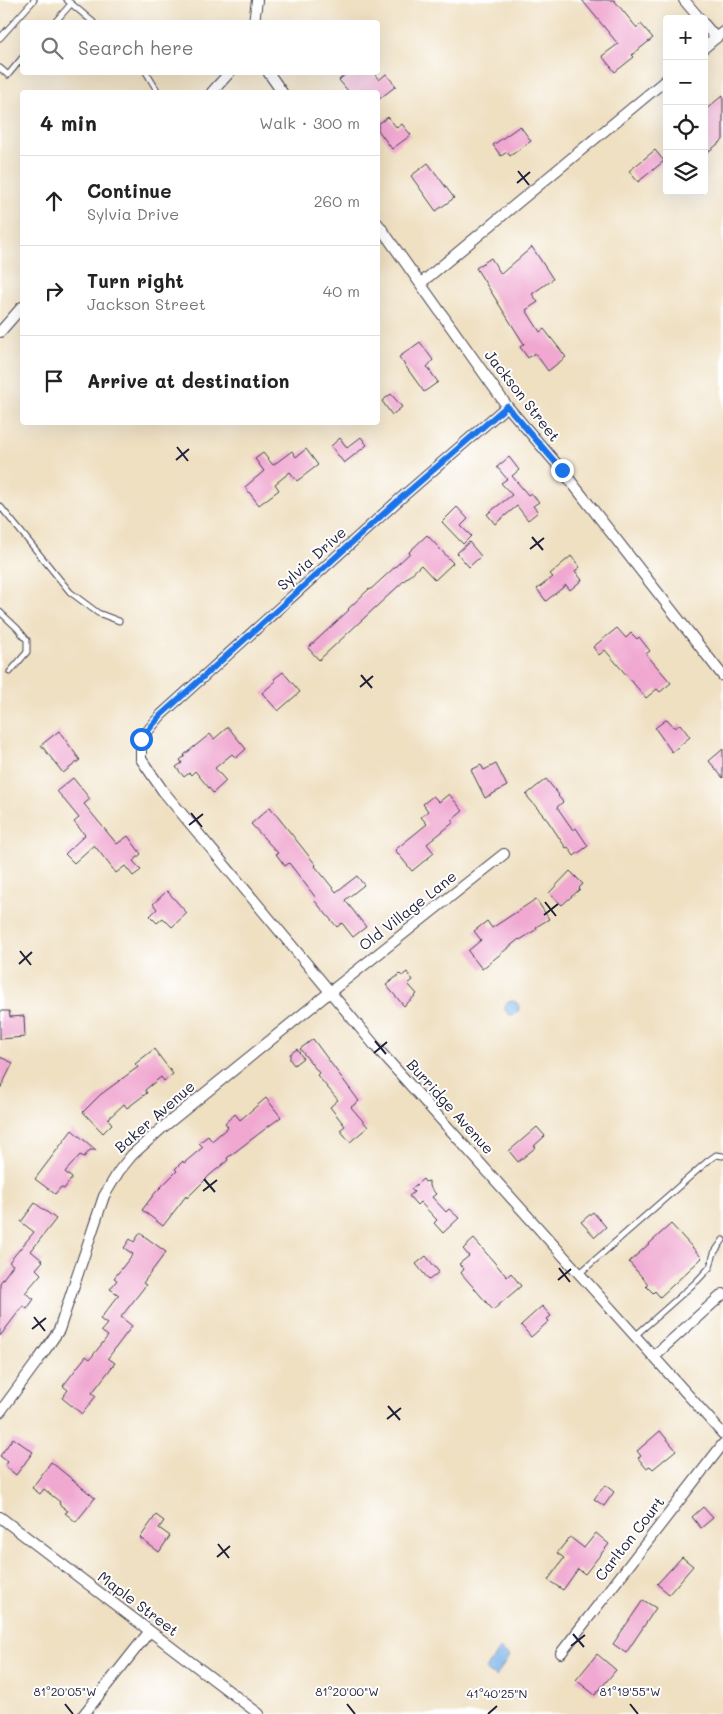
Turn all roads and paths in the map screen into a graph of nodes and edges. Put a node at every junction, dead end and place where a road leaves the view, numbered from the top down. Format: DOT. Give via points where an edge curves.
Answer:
graph roads {
  1 [pos="34,0"];
  2 [pos="257,0"];
  3 [pos="684,0"];
  4 [pos="69,2"];
  5 [pos="697,15"];
  6 [pos="56,20"];
  7 [pos="91,20"];
  8 [pos="254,20"];
  9 [pos="708,27"];
  10 [pos="719,35"];
  11 [pos="0,38"];
  12 [pos="708,45"];
  13 [pos="20,60"];
  14 [pos="0,68"];
  15 [pos="148,75"];
  16 [pos="227,75"];
  17 [pos="270,75"];
  18 [pos="663,82"];
  19 [pos="157,90"];
  20 [pos="214,90"];
  21 [pos="281,90"];
  22 [pos="380,227"];
  23 [pos="421,283"];
  24 [pos="20,309"];
  25 [pos="0,332"];
  26 [pos="507,406"];
  27 [pos="0,506"];
  28 [pos="0,612"];
  29 [pos="119,621"];
  30 [pos="10,672"];
  31 [pos="723,676"];
  32 [pos="141,739"];
  33 [pos="504,854"];
  34 [pos="330,992"];
  35 [pos="723,1156"];
  36 [pos="723,1240"];
  37 [pos="580,1273"];
  38 [pos="723,1294"];
  39 [pos="636,1336"];
  40 [pos="654,1356"];
  41 [pos="0,1412"];
  42 [pos="723,1434"];
  43 [pos="723,1444"];
  44 [pos="0,1517"];
  45 [pos="149,1632"];
  46 [pos="561,1653"];
  47 [pos="84,1714"];
  48 [pos="258,1714"];
  1 -- 11 [label="lane"];
  2 -- 8 [label="street"];
  3 -- 5 [label="street"];
  4 -- 6 [label="lane"];
  4 -- 7 [label="lane"];
  9 -- 10 [label="street"];
  10 -- 12 [label="street"];
  13 -- 14 [label="lane" via="8,75"];
  15 -- 19 [label="lane"];
  16 -- 20 [label="street"];
  17 -- 21 [label="street"];
  18 -- 23 [label="street"];
  22 -- 23 [label="street, Jackson Street"];
  23 -- 26 [label="street, Jackson Street"];
  24 -- 25 [label="street"];
  26 -- 31 [label="street, Jackson Street" via="562,470"];
  26 -- 32 [label="street, Sylvia Drive" via="161,715"];
  27 -- 29 [label="lane" via="70,592 98,613"];
  28 -- 30 [label="lane" via="27,640 27,652"];
  32 -- 34 [label="street, Burridge Avenue" via="141,759 163,791"];
  33 -- 34 [label="street, Old Village Lane"];
  34 -- 37 [label="street, Burridge Avenue"];
  34 -- 41 [label="street, Baker Avenue" via="143,1145 123,1165 104,1196 59,1330"];
  35 -- 37 [label="lane" via="716,1155 709,1160"];
  36 -- 39 [label="lane" via="710,1267"];
  37 -- 39 [label="street, Burridge Avenue"];
  38 -- 40 [label="street"];
  39 -- 40 [label="street, Burridge Avenue"];
  40 -- 42 [label="street, Burridge Avenue"];
  43 -- 46 [label="street, Carlton Court"];
  44 -- 45 [label="street, Maple Street"];
  45 -- 47 [label="street"];
  45 -- 48 [label="street, Maple Street"];
}
